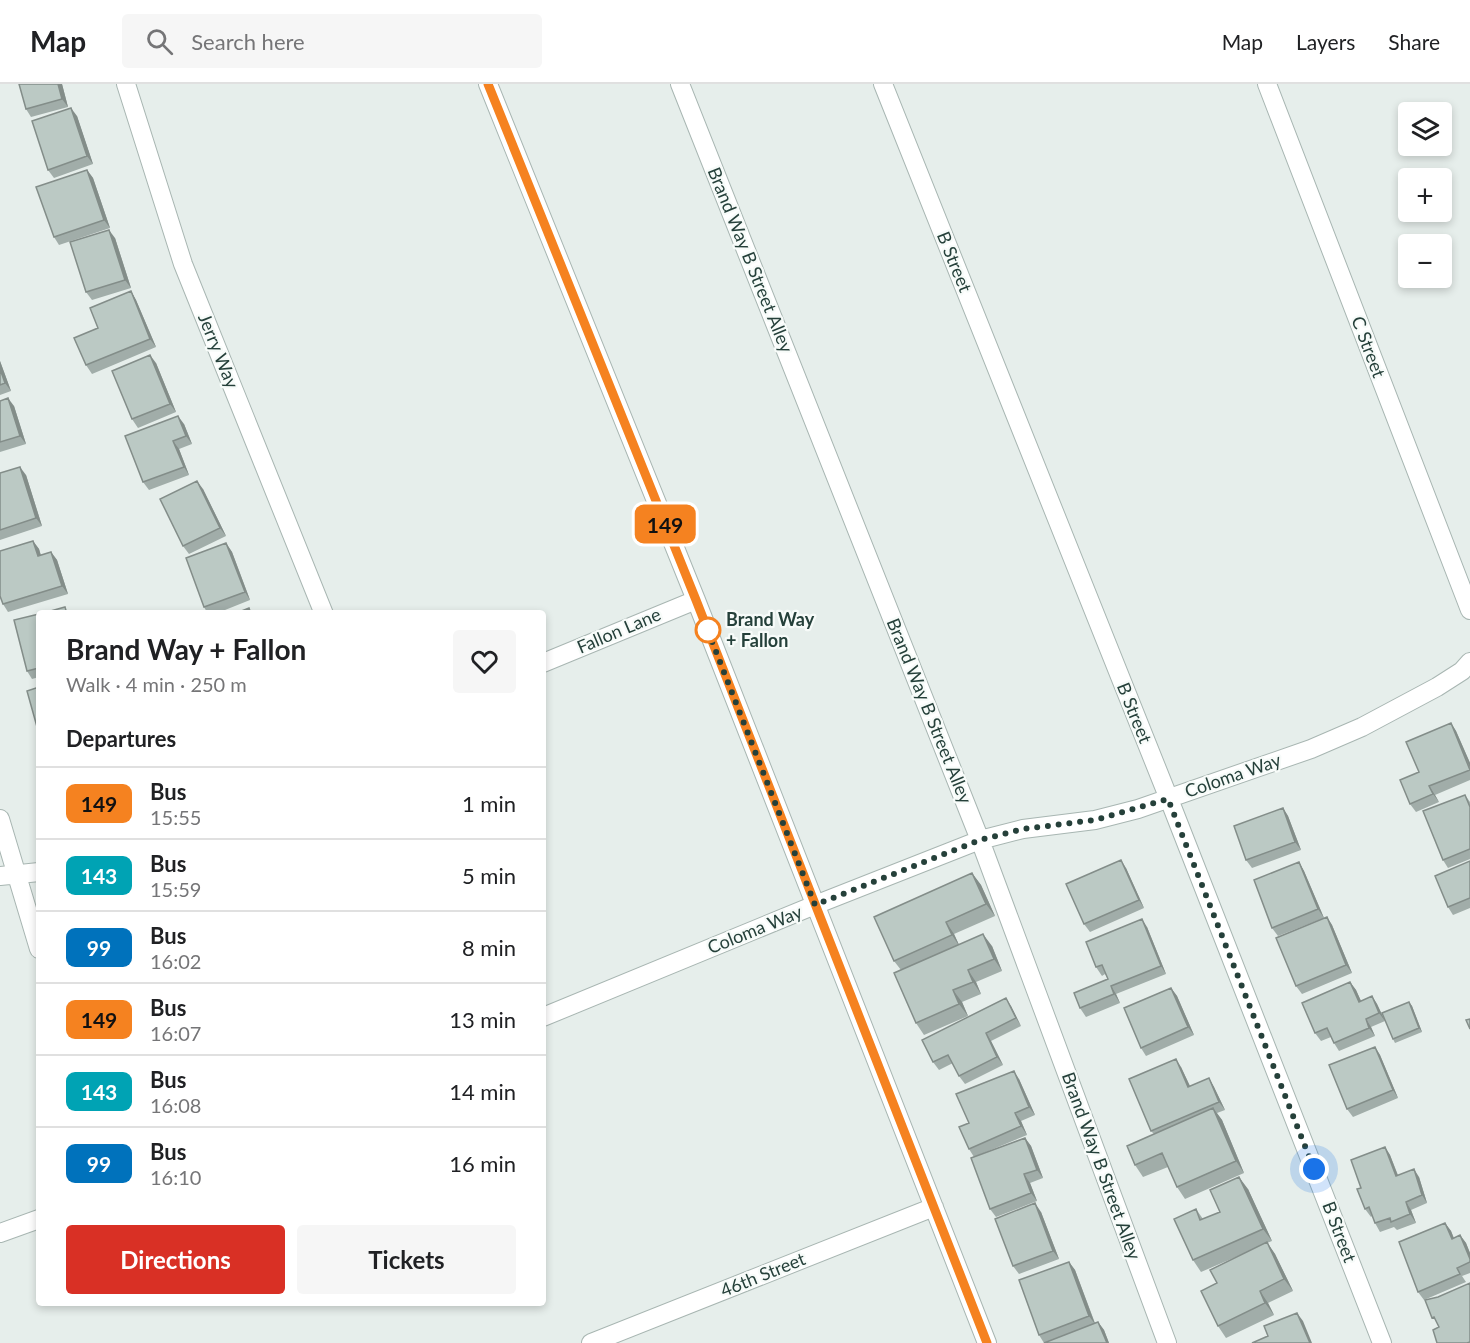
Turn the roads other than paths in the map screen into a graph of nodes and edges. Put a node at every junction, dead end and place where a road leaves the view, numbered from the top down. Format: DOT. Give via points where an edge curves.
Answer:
graph roads {
  1 [pos="126,84"];
  2 [pos="488,84"];
  3 [pos="680,84"];
  4 [pos="882,84"];
  5 [pos="1267,84"];
  6 [pos="696,600"];
  7 [pos="322,610"];
  8 [pos="1470,610"];
  9 [pos="546,662"];
  10 [pos="1470,662"];
  11 [pos="1168,799"];
  12 [pos="0,819"];
  13 [pos="980,840"];
  14 [pos="36,872"];
  15 [pos="8,875"];
  16 [pos="815,905"];
  17 [pos="36,942"];
  18 [pos="546,1016"];
  19 [pos="934,1207"];
  20 [pos="36,1220"];
  21 [pos="0,1233"];
  22 [pos="591,1343"];
  23 [pos="987,1343"];
  24 [pos="1167,1343"];
  25 [pos="1382,1343"];
  1 -- 7 [label="street, Jerry Way" via="183,264"];
  2 -- 6 [label="street"];
  3 -- 13 [label="street, Brand Way B Street Alley"];
  4 -- 11 [label="street, B Street"];
  5 -- 8 [label="street, C Street"];
  6 -- 9 [label="street, Fallon Lane"];
  6 -- 16 [label="street"];
  10 -- 11 [label="street, Coloma Way" via="1437,687 1362,727"];
  11 -- 13 [label="street, Coloma Way" via="1095,820 1023,829"];
  11 -- 25 [label="street, B Street"];
  12 -- 15 [label="street"];
  13 -- 16 [label="street, Coloma Way"];
  13 -- 24 [label="street, Brand Way B Street Alley"];
  14 -- 15 [label="street"];
  15 -- 17 [label="street"];
  16 -- 18 [label="street, Coloma Way"];
  16 -- 19 [label="street"];
  19 -- 22 [label="street, 46th Street"];
  19 -- 23 [label="street"];
  20 -- 21 [label="street"];
}
